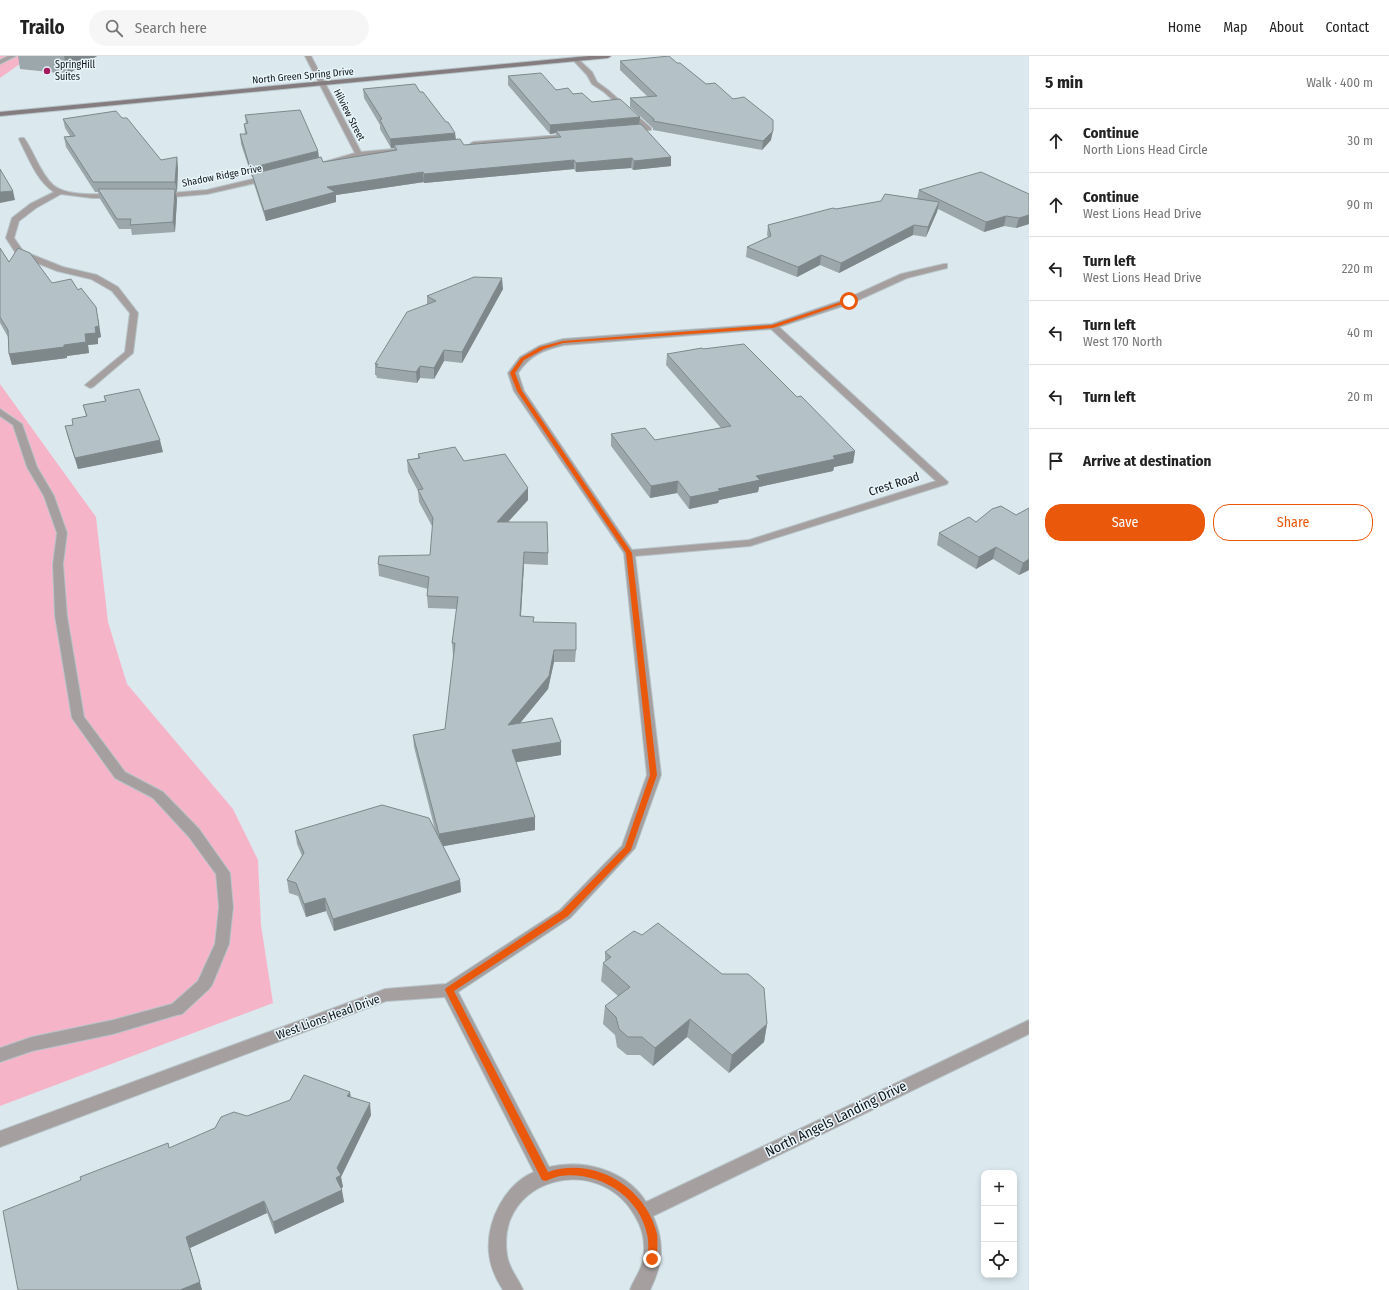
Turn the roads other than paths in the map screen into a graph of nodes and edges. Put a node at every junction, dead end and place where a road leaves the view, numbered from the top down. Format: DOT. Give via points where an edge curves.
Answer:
graph roads {
  1 [pos="13,56"];
  2 [pos="308,56"];
  3 [pos="608,56"];
  4 [pos="576,60"];
  5 [pos="0,62"];
  6 [pos="322,84"];
  7 [pos="0,114"];
  8 [pos="626,131"];
  9 [pos="578,135"];
  10 [pos="22,139"];
  11 [pos="469,145"];
  12 [pos="414,149"];
  13 [pos="359,154"];
  14 [pos="320,164"];
  15 [pos="274,176"];
  16 [pos="60,192"];
  17 [pos="123,196"];
  18 [pos="154,196"];
  19 [pos="944,266"];
  20 [pos="773,326"];
  21 [pos="90,385"];
  22 [pos="0,412"];
  23 [pos="629,553"];
  24 [pos="449,990"];
  25 [pos="1029,1027"];
  26 [pos="0,1055"];
  27 [pos="0,1139"];
  28 [pos="546,1177"];
  29 [pos="643,1212"];
  30 [pos="514,1290"];
  31 [pos="640,1290"];
  1 -- 5 [label="street"];
  2 -- 6 [label="street, Hilview Street"];
  3 -- 4 [label="main road, North Green Spring Drive"];
  4 -- 6 [label="main road, North Green Spring Drive"];
  4 -- 8 [label="street" via="588,71 594,83 649,129"];
  6 -- 7 [label="main road, North Green Spring Drive"];
  6 -- 13 [label="street, Hilview Street"];
  9 -- 11 [label="street"];
  10 -- 16 [label="street" via="51,188"];
  12 -- 13 [label="street"];
  13 -- 14 [label="street"];
  15 -- 18 [label="street, Shadow Ridge Drive" via="207,192"];
  16 -- 17 [label="street"];
  16 -- 21 [label="street" via="33,206 15,220 10,238 20,253 60,269 94,278 115,289 134,313 129,353"];
  19 -- 20 [label="street" via="904,276 849,301"];
  20 -- 23 [label="street, West Lions Head Drive" via="563,342 542,348 523,359 513,373 519,391"];
  20 -- 23 [label="street, Crest Road" via="943,482 750,543"];
  22 -- 26 [label="street" via="17,424 32,467 49,496 62,533 58,564 61,616 78,718 120,775 158,795 194,833 223,873 226,907 222,944 204,985 177,1009 112,1027 32,1044"];
  23 -- 24 [label="street, West Lions Head Drive" via="654,775 628,848 565,914"];
  24 -- 27 [label="street, West Lions Head Drive" via="385,996"];
  24 -- 28 [label="street"];
  25 -- 29 [label="street, North Angels Landing Drive"];
  28 -- 29 [label="street" via="560,1172 585,1172 608,1179 628,1192"];
  28 -- 30 [label="street" via="535,1180 516,1195 502,1216 497,1241 500,1266"];
  29 -- 31 [label="street" via="652,1235 652,1259"];
}
